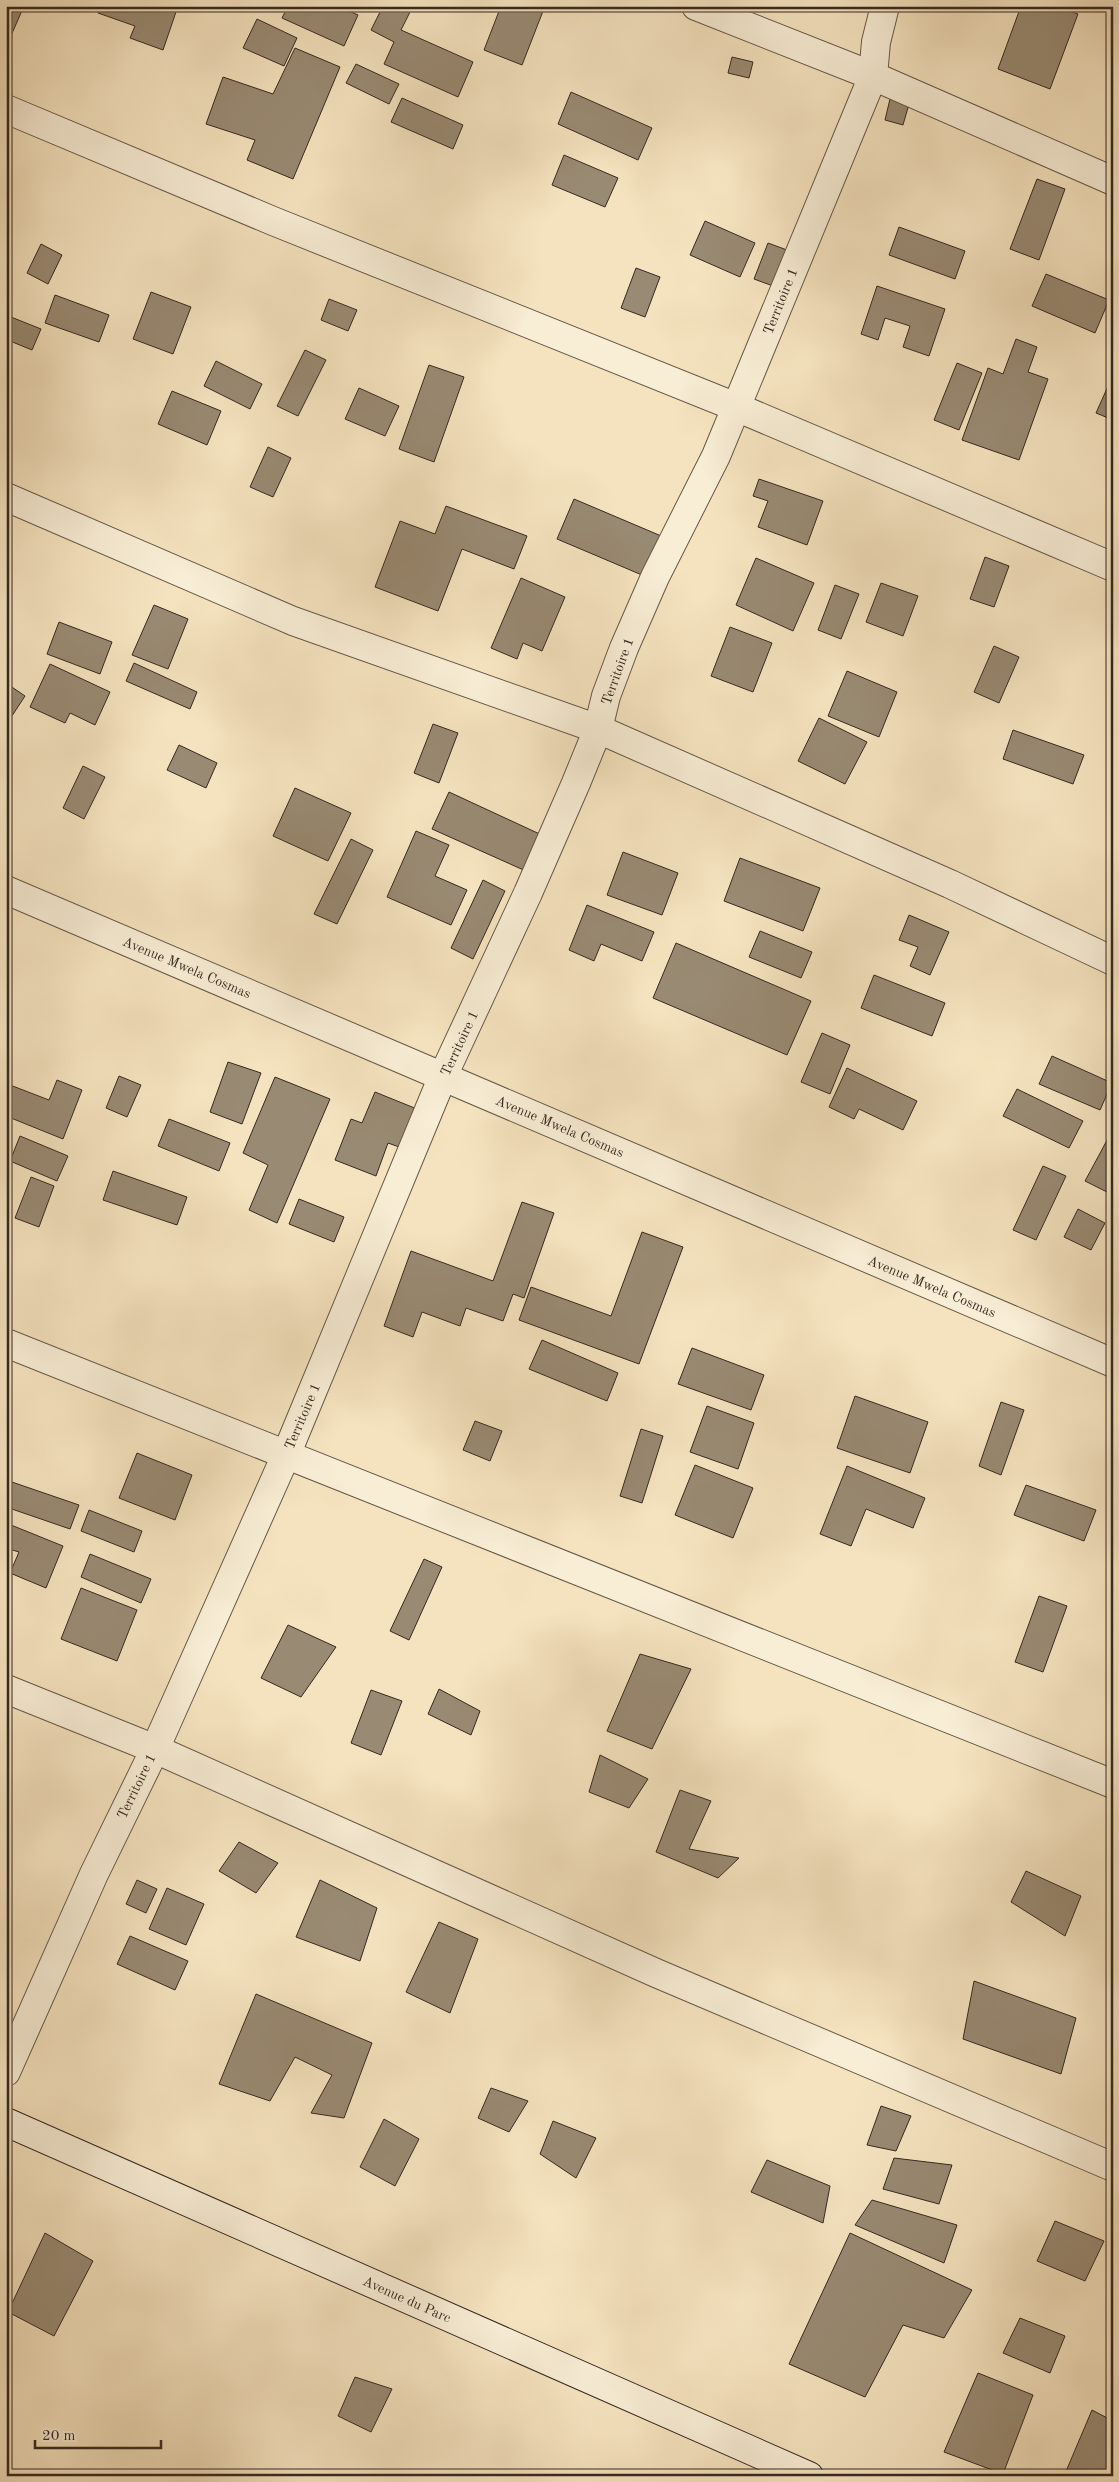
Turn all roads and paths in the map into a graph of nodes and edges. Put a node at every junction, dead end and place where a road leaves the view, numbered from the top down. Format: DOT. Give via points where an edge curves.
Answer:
graph roads {
  1 [pos="696,6"];
  2 [pos="885,6"];
  3 [pos="873,76"];
  4 [pos="6,109"];
  5 [pos="1113,181"];
  6 [pos="736,408"];
  7 [pos="6,496"];
  8 [pos="1113,567"];
  9 [pos="598,729"];
  10 [pos="6,890"];
  11 [pos="1113,961"];
  12 [pos="443,1076"];
  13 [pos="6,1343"];
  14 [pos="1113,1363"];
  15 [pos="286,1455"];
  16 [pos="6,1689"];
  17 [pos="154,1749"];
  18 [pos="1113,1784"];
  19 [pos="6,2072"];
  20 [pos="6,2122"];
  21 [pos="1113,2166"];
  22 [pos="808,2476"];
  1 -- 3 [label="street"];
  2 -- 3 [label="street, Territoire 1" via="876,42"];
  3 -- 5 [label="street"];
  3 -- 6 [label="street, Territoire 1"];
  4 -- 6 [label="street" via="272,221"];
  6 -- 8 [label="street"];
  6 -- 9 [label="street, Territoire 1" via="624,648"];
  7 -- 9 [label="street" via="293,621"];
  9 -- 11 [label="street" via="950,884"];
  9 -- 12 [label="street, Territoire 1" via="528,894"];
  10 -- 12 [label="street, Avenue Mwela Cosmas"];
  12 -- 14 [label="street, Avenue Mwela Cosmas"];
  12 -- 15 [label="street, Territoire 1"];
  13 -- 15 [label="street"];
  15 -- 17 [label="street, Territoire 1"];
  15 -- 18 [label="street"];
  16 -- 17 [label="street"];
  17 -- 19 [label="street, Territoire 1"];
  17 -- 21 [label="street" via="656,1973"];
  20 -- 22 [label="street, Avenue du Parc"];
}
